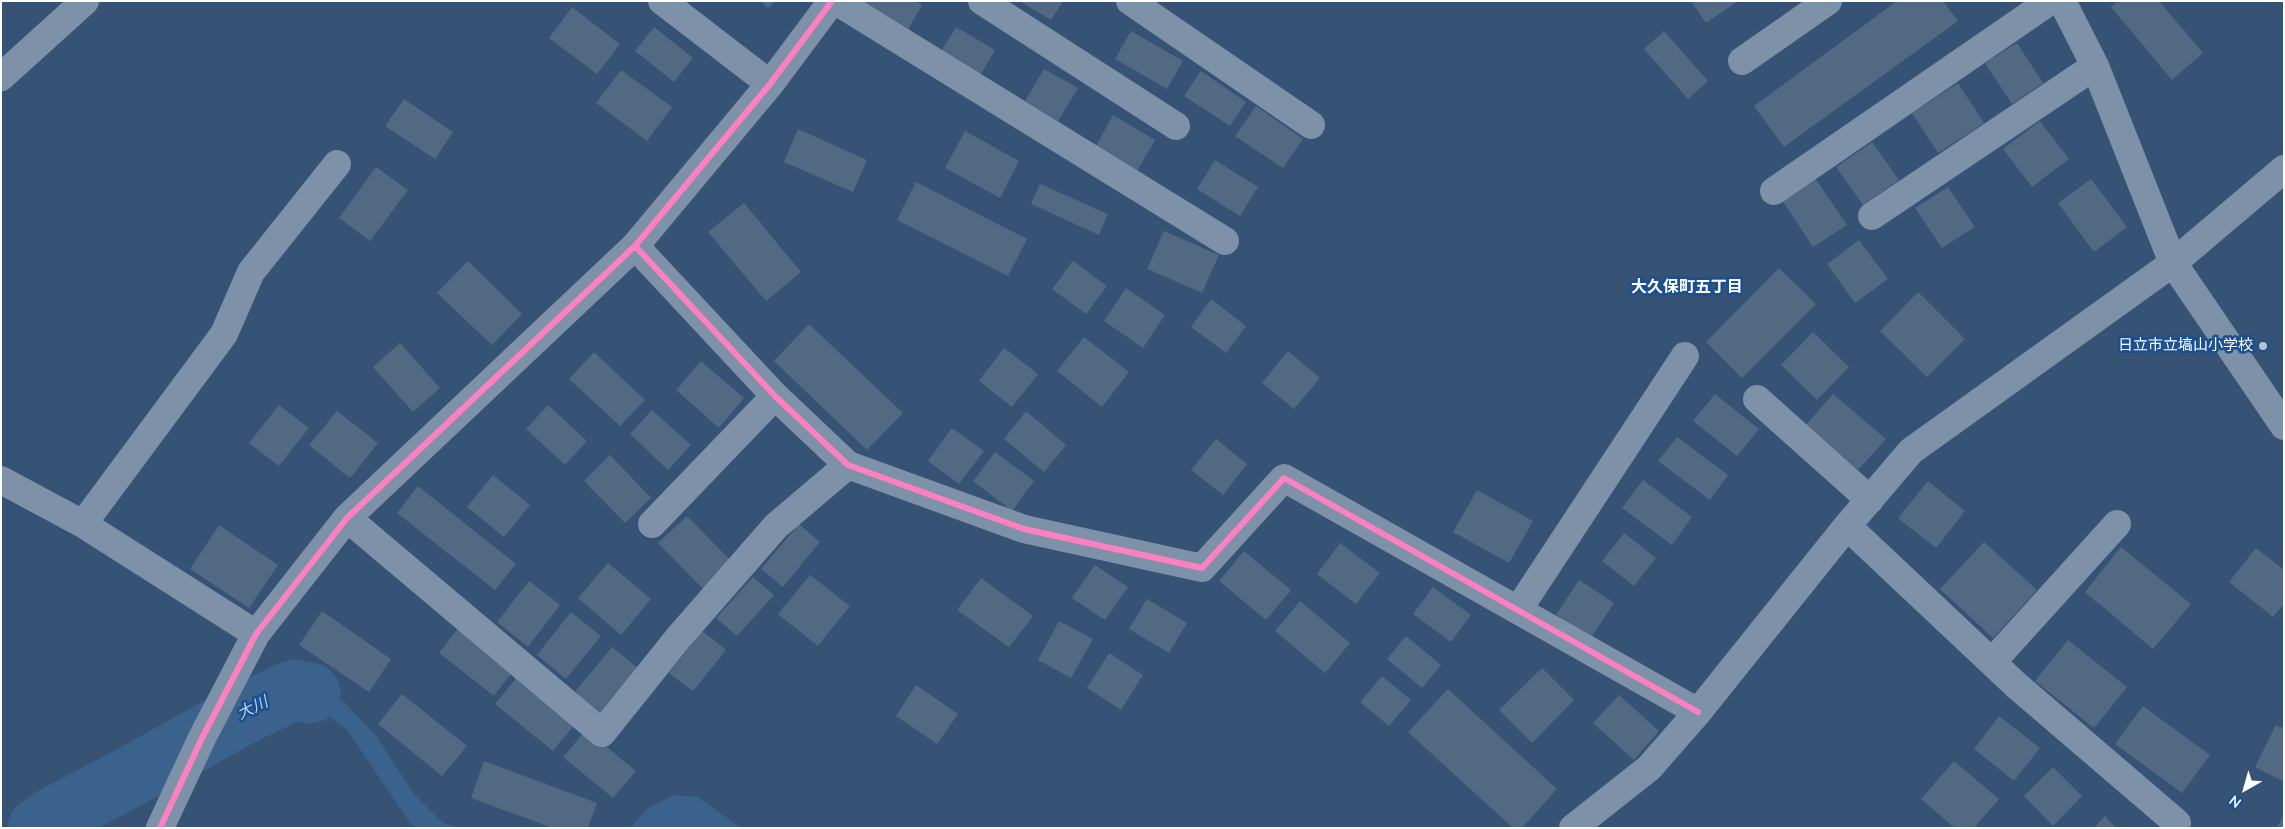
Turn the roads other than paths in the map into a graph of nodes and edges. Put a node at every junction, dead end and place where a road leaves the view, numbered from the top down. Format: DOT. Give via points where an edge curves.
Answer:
graph roads {
  1 [pos="85,1"];
  2 [pos="662,1"];
  3 [pos="832,1"];
  4 [pos="836,1"];
  5 [pos="982,1"];
  6 [pos="1130,1"];
  7 [pos="1828,1"];
  8 [pos="2050,1"];
  9 [pos="2062,1"];
  10 [pos="1742,61"];
  11 [pos="2095,66"];
  12 [pos="1,77"];
  13 [pos="770,84"];
  14 [pos="1176,126"];
  15 [pos="1311,126"];
  16 [pos="337,164"];
  17 [pos="2284,169"];
  18 [pos="1774,191"];
  19 [pos="1872,216"];
  20 [pos="1225,242"];
  21 [pos="635,246"];
  22 [pos="2174,263"];
  23 [pos="1686,356"];
  24 [pos="775,396"];
  25 [pos="1757,399"];
  26 [pos="2284,426"];
  27 [pos="848,465"];
  28 [pos="1,480"];
  29 [pos="1870,500"];
  30 [pos="346,518"];
  31 [pos="83,524"];
  32 [pos="652,524"];
  33 [pos="2117,524"];
  34 [pos="1848,526"];
  35 [pos="1518,610"];
  36 [pos="256,634"];
  37 [pos="1992,662"];
  38 [pos="1698,712"];
  39 [pos="160,828"];
  40 [pos="1573,828"];
  41 [pos="2175,828"];
  1 -- 12 [label="street"];
  2 -- 13 [label="street"];
  3 -- 13 [label="street"];
  4 -- 20 [label="street"];
  5 -- 14 [label="street"];
  6 -- 15 [label="street"];
  7 -- 10 [label="street"];
  8 -- 18 [label="street"];
  9 -- 11 [label="street"];
  11 -- 19 [label="street"];
  11 -- 22 [label="street"];
  13 -- 21 [label="street"];
  16 -- 31 [label="street" via="251,272 224,334"];
  17 -- 22 [label="street"];
  21 -- 24 [label="street"];
  21 -- 30 [label="street"];
  22 -- 26 [label="street"];
  22 -- 29 [label="street" via="1911,451"];
  23 -- 35 [label="street"];
  24 -- 27 [label="street"];
  24 -- 32 [label="street"];
  25 -- 29 [label="street"];
  27 -- 30 [label="street" via="776,526 679,637 602,734"];
  27 -- 35 [label="street" via="1024,529 1202,568 1284,478"];
  28 -- 31 [label="street"];
  29 -- 34 [label="street"];
  30 -- 36 [label="street"];
  31 -- 36 [label="street"];
  33 -- 37 [label="street"];
  34 -- 37 [label="street"];
  34 -- 38 [label="street"];
  35 -- 38 [label="street"];
  36 -- 39 [label="street"];
  37 -- 41 [label="street" via="2177,823"];
  38 -- 40 [label="street" via="1649,768"];
}
